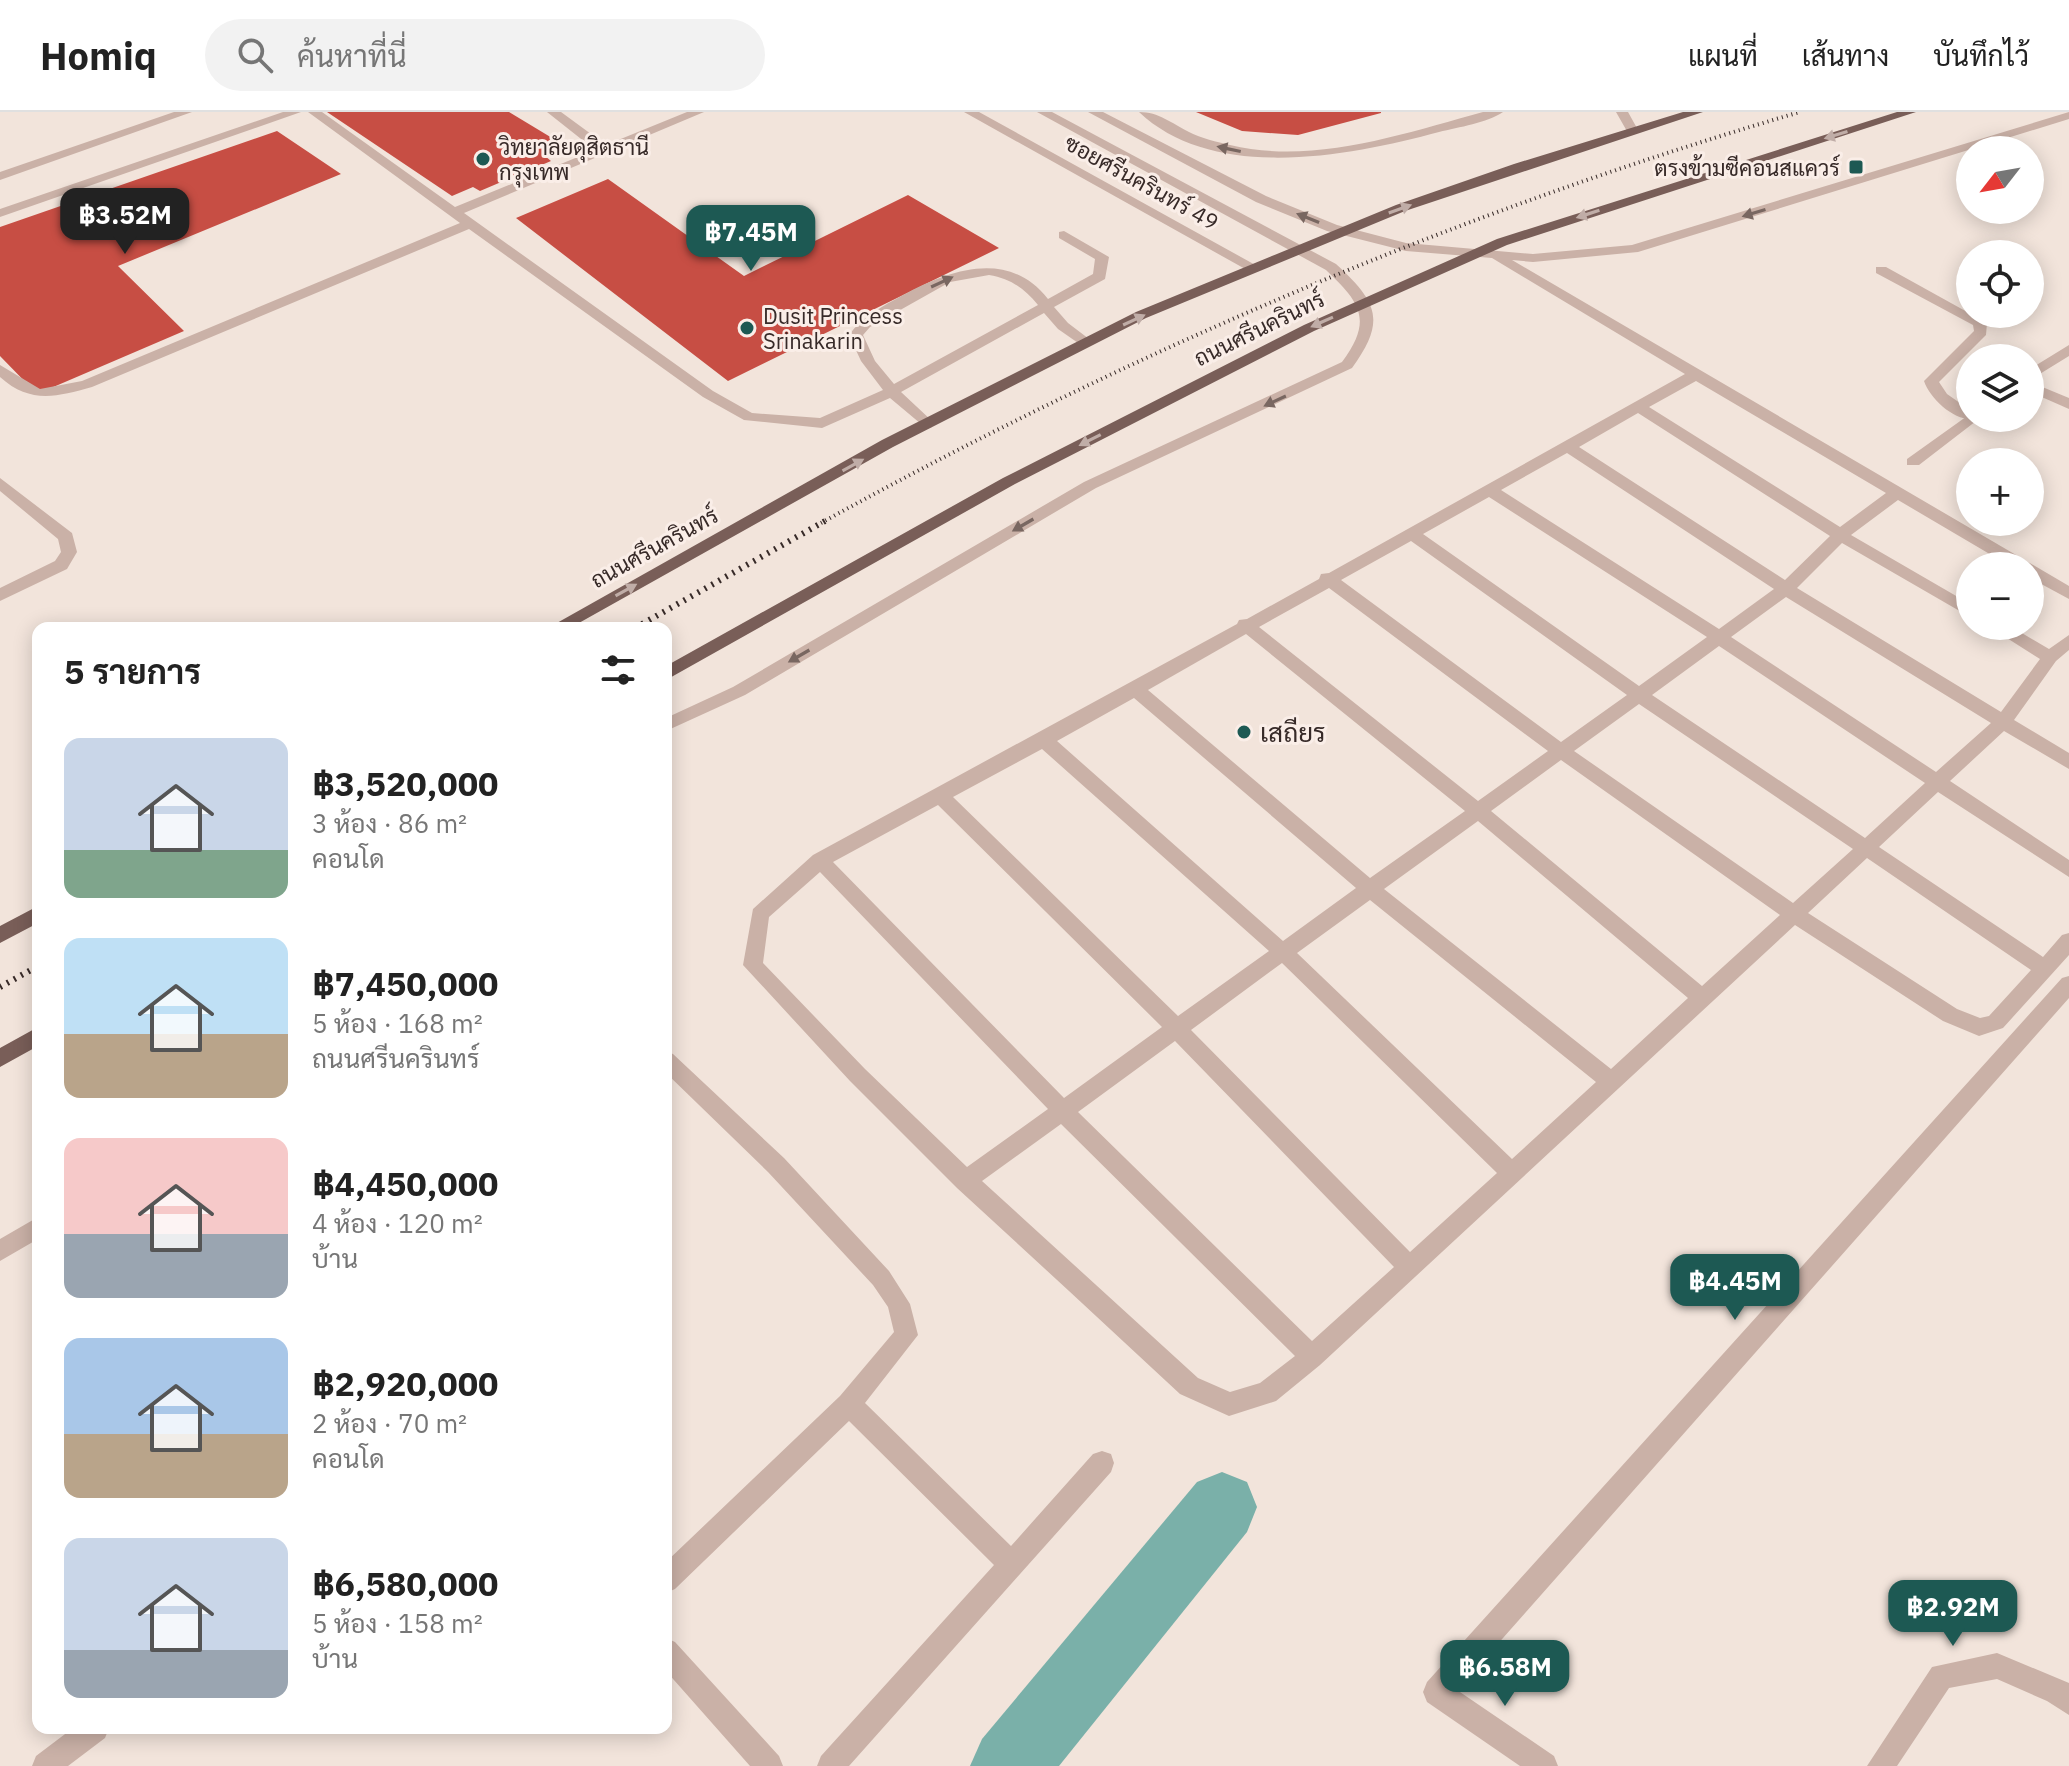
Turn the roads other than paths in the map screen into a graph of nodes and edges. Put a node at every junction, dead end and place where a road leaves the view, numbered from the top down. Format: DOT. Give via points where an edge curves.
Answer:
graph roads {
  1 [pos="186,112"];
  2 [pos="295,112"];
  3 [pos="314,112"];
  4 [pos="553,112"];
  5 [pos="698,112"];
  6 [pos="970,112"];
  7 [pos="1043,112"];
  8 [pos="1094,112"];
  9 [pos="1145,112"];
  10 [pos="1497,112"];
  11 [pos="1622,112"];
  12 [pos="1697,112"];
  13 [pos="1910,112"];
  14 [pos="2069,115"];
  15 [pos="1632,130"];
  16 [pos="605,151"];
  17 [pos="0,176"];
  18 [pos="455,212"];
  19 [pos="0,213"];
  20 [pos="471,223"];
  21 [pos="1064,235"];
  22 [pos="1484,250"];
  23 [pos="1252,267"];
  24 [pos="1881,270"];
  25 [pos="1048,308"];
  26 [pos="1086,342"];
  27 [pos="1969,344"];
  28 [pos="2069,349"];
  29 [pos="1956,356"];
  30 [pos="2044,366"];
  31 [pos="0,369"];
  32 [pos="1693,376"];
  33 [pos="891,392"];
  34 [pos="2044,392"];
  35 [pos="2069,404"];
  36 [pos="1638,406"];
  37 [pos="1956,407"];
  38 [pos="927,424"];
  39 [pos="1956,429"];
  40 [pos="1567,446"];
  41 [pos="1913,462"];
  42 [pos="0,483"];
  43 [pos="1488,489"];
  44 [pos="1895,494"];
  45 [pos="1410,533"];
  46 [pos="1840,535"];
  47 [pos="1997,552"];
  48 [pos="1327,578"];
  49 [pos="2044,579"];
  50 [pos="1786,589"];
  51 [pos="2069,593"];
  52 [pos="0,595"];
  53 [pos="1956,603"];
  54 [pos="568,622"];
  55 [pos="1245,624"];
  56 [pos="1719,637"];
  57 [pos="2021,640"];
  58 [pos="2069,641"];
  59 [pos="2050,657"];
  60 [pos="672,671"];
  61 [pos="1134,688"];
  62 [pos="1639,695"];
  63 [pos="2005,720"];
  64 [pos="672,722"];
  65 [pos="1044,740"];
  66 [pos="1561,751"];
  67 [pos="2069,762"];
  68 [pos="1935,784"];
  69 [pos="938,794"];
  70 [pos="1478,811"];
  71 [pos="1865,848"];
  72 [pos="820,860"];
  73 [pos="2069,870"];
  74 [pos="1370,889"];
  75 [pos="1794,914"];
  76 [pos="32,917"];
  77 [pos="0,935"];
  78 [pos="2069,941"];
  79 [pos="1283,952"];
  80 [pos="2044,968"];
  81 [pos="2069,984"];
  82 [pos="1702,998"];
  83 [pos="1177,1029"];
  84 [pos="32,1040"];
  85 [pos="0,1058"];
  86 [pos="672,1066"];
  87 [pos="1611,1082"];
  88 [pos="1063,1111"];
  89 [pos="1511,1172"];
  90 [pos="965,1181"];
  91 [pos="32,1231"];
  92 [pos="0,1251"];
  93 [pos="1409,1267"];
  94 [pos="1312,1357"];
  95 [pos="849,1404"];
  96 [pos="1102,1463"];
  97 [pos="1011,1564"];
  98 [pos="672,1574"];
  99 [pos="672,1658"];
  100 [pos="2069,1701"];
  101 [pos="88,1734"];
  102 [pos="55,1763"];
  103 [pos="769,1766"];
  104 [pos="831,1766"];
  105 [pos="1544,1766"];
  106 [pos="1881,1766"];
  1 -- 17 [label="street"];
  2 -- 19 [label="street"];
  3 -- 18 [label="street"];
  4 -- 16 [label="street"];
  5 -- 16 [label="street"];
  6 -- 23 [label="street, ซอยศรีนครินทร์ 49"];
  7 -- 64 [label="street, one-way" via="1331,267 1354,287 1370,326 1367,341 1347,365 1090,485 739,691"];
  14 -- 8 [label="street, one-way" via="1633,249 1533,258 1406,247 1332,228 1261,199"];
  10 -- 9 [label="street, one-way" via="1332,153 1286,156 1216,147"];
  11 -- 15 [label="street"];
  12 -- 15 [label="main road, ถนนศรีนครินทร์"];
  13 -- 22 [label="main road, ถนนศรีนครินทร์, one-way"];
  23 -- 15 [label="main road, ถนนศรีนครินทร์, one-way" via="1402,208"];
  16 -- 18 [label="street"];
  18 -- 20 [label="street"];
  20 -- 31 [label="street" via="87,384 40,397"];
  20 -- 33 [label="street" via="708,394 749,417 822,423"];
  21 -- 25 [label="street" via="1102,257 1100,276"];
  22 -- 32 [label="street"];
  22 -- 60 [label="main road, ถนนศรีนครินทร์, one-way" via="1309,328 1009,481"];
  26 -- 23 [label="main road, ถนนศรีนครินทร์, one-way"];
  24 -- 27 [label="street" via="1980,323 1981,332"];
  25 -- 26 [label="street" via="1058,323"];
  25 -- 33 [label="street"];
  33 -- 25 [label="street, one-way" via="862,355 856,335 903,302 950,277 988,271 1020,280"];
  26 -- 38 [label="main road, ถนนศรีนครินทร์"];
  28 -- 30 [label="street"];
  29 -- 37 [label="street" via="1931,381 1933,389"];
  32 -- 36 [label="street"];
  32 -- 44 [label="street"];
  33 -- 38 [label="street"];
  34 -- 35 [label="street"];
  36 -- 40 [label="street"];
  36 -- 46 [label="street"];
  54 -- 38 [label="main road, ถนนศรีนครินทร์, one-way"];
  39 -- 41 [label="street"];
  40 -- 43 [label="street"];
  40 -- 50 [label="street"];
  42 -- 52 [label="street" via="66,537 69,552 61,565"];
  43 -- 45 [label="street"];
  43 -- 56 [label="street"];
  44 -- 46 [label="street"];
  44 -- 47 [label="street"];
  45 -- 48 [label="street"];
  45 -- 62 [label="street"];
  46 -- 50 [label="street"];
  46 -- 53 [label="street"];
  48 -- 55 [label="street"];
  48 -- 66 [label="street"];
  49 -- 51 [label="street"];
  50 -- 56 [label="street"];
  50 -- 63 [label="street"];
  55 -- 61 [label="street"];
  55 -- 70 [label="street"];
  56 -- 62 [label="street"];
  56 -- 68 [label="street"];
  57 -- 59 [label="street"];
  58 -- 59 [label="street"];
  59 -- 63 [label="street"];
  61 -- 65 [label="street"];
  61 -- 74 [label="street"];
  62 -- 66 [label="street"];
  62 -- 71 [label="street"];
  63 -- 67 [label="street"];
  63 -- 68 [label="street"];
  65 -- 69 [label="street"];
  65 -- 79 [label="street"];
  66 -- 70 [label="street"];
  66 -- 75 [label="street"];
  68 -- 71 [label="street"];
  68 -- 73 [label="street"];
  69 -- 72 [label="street"];
  69 -- 83 [label="street"];
  70 -- 74 [label="street"];
  70 -- 82 [label="street"];
  71 -- 75 [label="street"];
  71 -- 80 [label="street"];
  72 -- 88 [label="street"];
  72 -- 90 [label="street" via="760,914 753,965"];
  74 -- 79 [label="street"];
  74 -- 87 [label="street"];
  75 -- 80 [label="street" via="1950,1015 1979,1027 1996,1022"];
  75 -- 82 [label="street"];
  76 -- 77 [label="main road"];
  78 -- 80 [label="street"];
  79 -- 83 [label="street"];
  79 -- 89 [label="street"];
  81 -- 105 [label="street" via="1437,1692"];
  82 -- 87 [label="street"];
  83 -- 88 [label="street"];
  83 -- 93 [label="street"];
  84 -- 85 [label="main road"];
  86 -- 95 [label="street" via="776,1165 897,1296 906,1335"];
  87 -- 89 [label="street"];
  88 -- 90 [label="street"];
  88 -- 94 [label="street"];
  89 -- 93 [label="street"];
  90 -- 94 [label="street" via="1189,1386 1229,1404 1267,1393"];
  91 -- 92 [label="street"];
  93 -- 94 [label="street"];
  95 -- 97 [label="street"];
  95 -- 98 [label="street"];
  96 -- 97 [label="street"];
  97 -- 104 [label="street"];
  99 -- 103 [label="street"];
  100 -- 106 [label="street" via="1997,1666 1941,1676"];
  101 -- 102 [label="street"];
}
